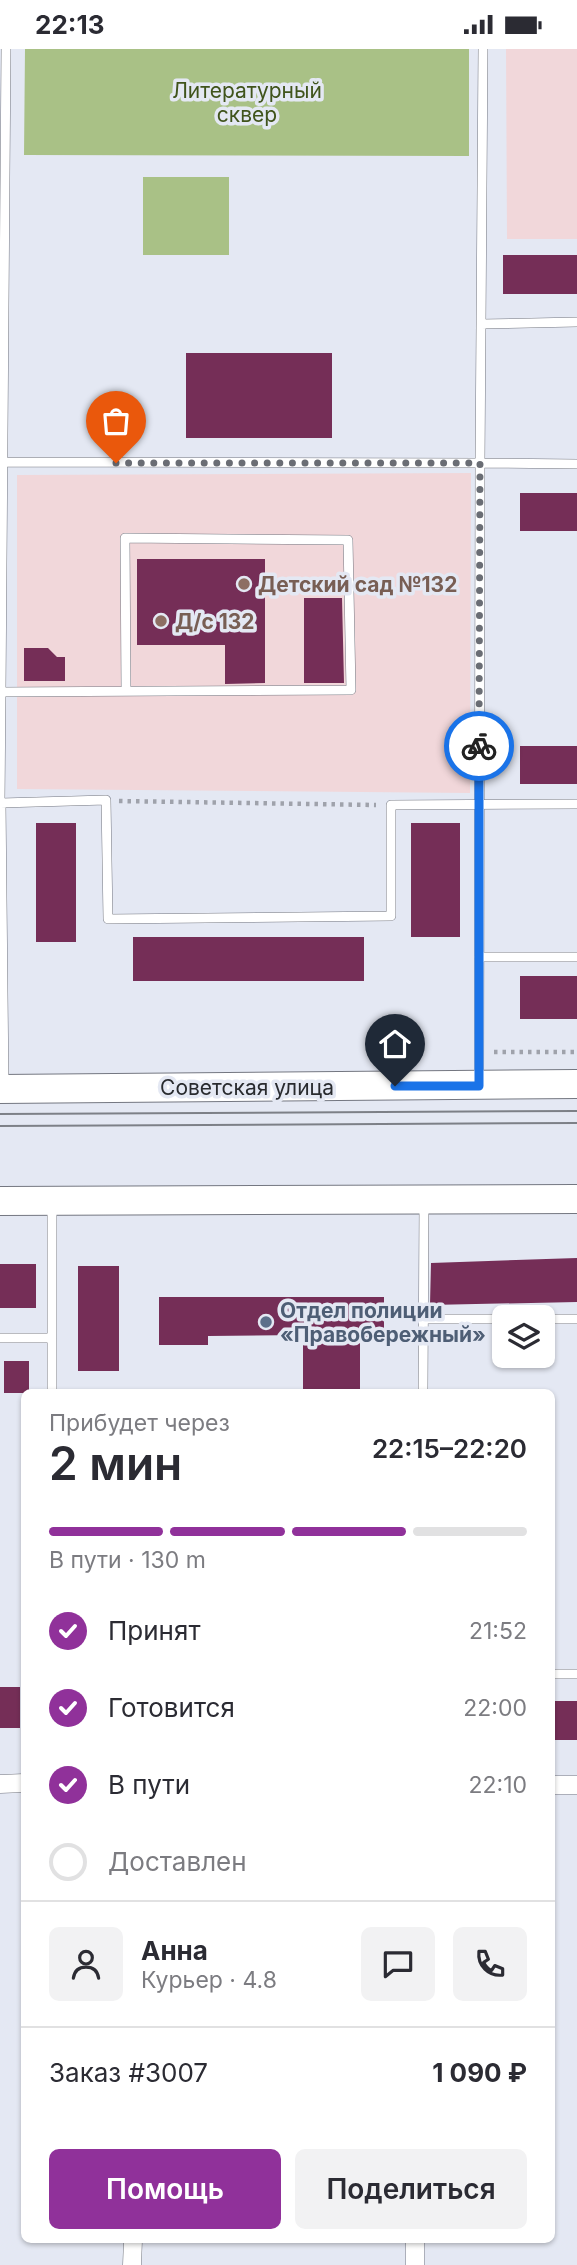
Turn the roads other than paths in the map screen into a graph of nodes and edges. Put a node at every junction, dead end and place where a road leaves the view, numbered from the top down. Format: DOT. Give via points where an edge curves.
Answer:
graph roads {
  1 [pos="6,49"];
  2 [pos="483,49"];
  3 [pos="3,78"];
  4 [pos="3,244"];
  5 [pos="577,322"];
  6 [pos="481,324"];
  7 [pos="1,462"];
  8 [pos="480,463"];
  9 [pos="577,464"];
  10 [pos="126,691"];
  11 [pos="1,692"];
  12 [pos="1,803"];
  13 [pos="577,804"];
  14 [pos="479,805"];
  15 [pos="1,957"];
  16 [pos="479,957"];
  17 [pos="577,957"];
  18 [pos="577,1084"];
  19 [pos="479,1086"];
  20 [pos="2,1089"];
  21 [pos="577,1199"];
  22 [pos="0,1201"];
  23 [pos="52,1201"];
  24 [pos="424,1201"];
  25 [pos="423,1319"];
  26 [pos="492,1319"];
  27 [pos="555,1319"];
  28 [pos="577,1319"];
  29 [pos="0,1338"];
  30 [pos="52,1338"];
  31 [pos="52,1389"];
  32 [pos="423,1389"];
  33 [pos="555,1674"];
  34 [pos="577,1674"];
  35 [pos="21,1783"];
  36 [pos="0,1784"];
  37 [pos="555,1785"];
  38 [pos="577,1785"];
  39 [pos="133,2243"];
  40 [pos="415,2243"];
  41 [pos="132,2265"];
  42 [pos="415,2265"];
  1 -- 3 [label="lane"];
  2 -- 6 [label="lane"];
  3 -- 4 [label="lane"];
  4 -- 7 [label="lane"];
  5 -- 6 [label="lane"];
  6 -- 8 [label="lane"];
  7 -- 8 [label="lane"];
  7 -- 11 [label="lane"];
  8 -- 9 [label="lane"];
  8 -- 14 [label="lane"];
  10 -- 10 [label="lane" via="351,690 348,540 125,538"];
  10 -- 11 [label="lane"];
  11 -- 12 [label="lane"];
  12 -- 14 [label="lane" via="106,800 108,919 391,916 391,805"];
  12 -- 15 [label="lane"];
  13 -- 14 [label="lane"];
  14 -- 16 [label="lane"];
  15 -- 20 [label="lane"];
  16 -- 17 [label="lane"];
  16 -- 19 [label="lane"];
  18 -- 19 [label="main road, Советская улица"];
  19 -- 20 [label="main road, Советская улица"];
  21 -- 24 [label="main road"];
  22 -- 23 [label="main road"];
  23 -- 24 [label="main road"];
  23 -- 30 [label="lane"];
  24 -- 25 [label="lane"];
  25 -- 26 [label="lane"];
  25 -- 32 [label="lane"];
  27 -- 28 [label="lane"];
  29 -- 30 [label="lane"];
  30 -- 31 [label="lane"];
  33 -- 34 [label="lane"];
  35 -- 36 [label="street"];
  37 -- 38 [label="street"];
  39 -- 41 [label="street"];
  40 -- 42 [label="street"];
}
